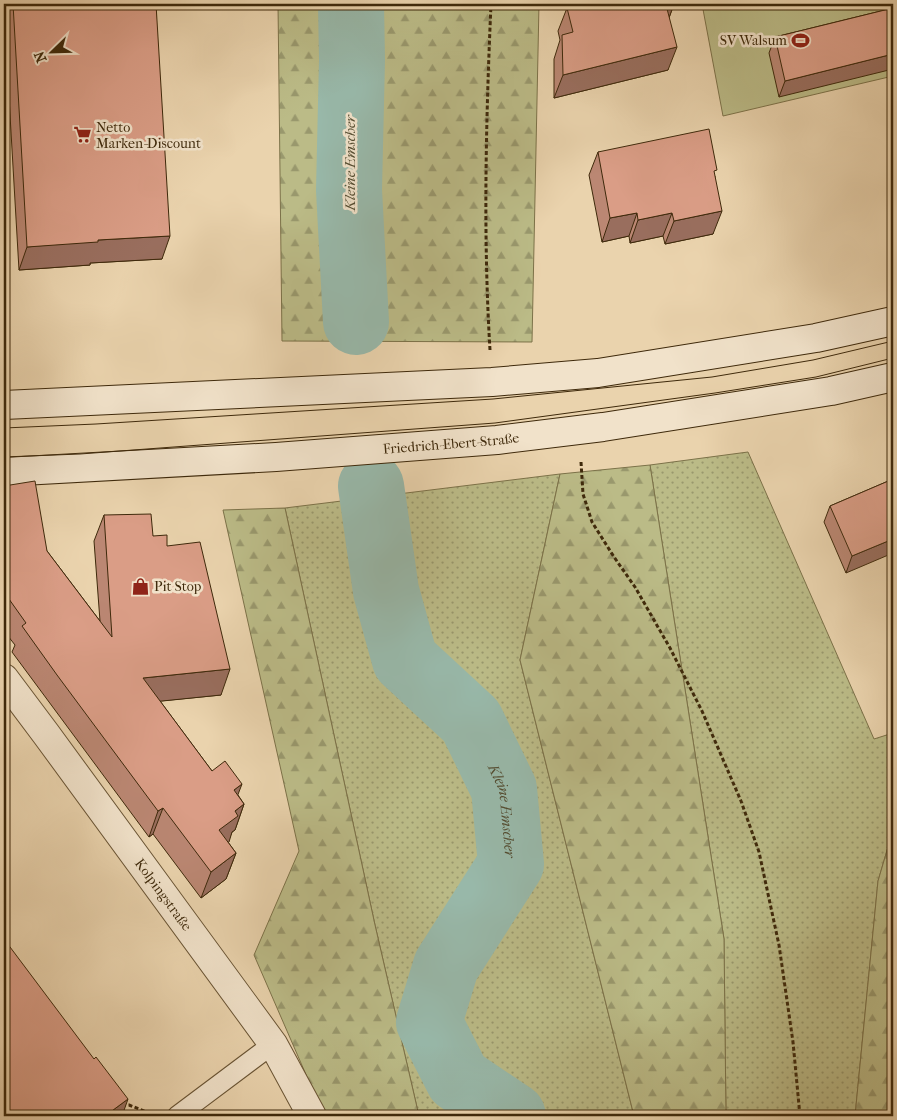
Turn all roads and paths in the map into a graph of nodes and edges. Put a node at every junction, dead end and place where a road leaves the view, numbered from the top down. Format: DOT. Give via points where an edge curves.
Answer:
graph roads {
  1 [pos="491,4"];
  2 [pos="893,321"];
  3 [pos="490,347"];
  4 [pos="893,377"];
  5 [pos="4,405"];
  6 [pos="580,462"];
  7 [pos="4,472"];
  8 [pos="4,678"];
  9 [pos="273,1044"];
  10 [pos="120,1105"];
  11 [pos="152,1114"];
  12 [pos="177,1116"];
  13 [pos="312,1116"];
  14 [pos="800,1116"];
  1 -- 3 [label="path" via="486,214"];
  2 -- 5 [label="main road" via="816,338 598,373 492,382"];
  4 -- 7 [label="main road, Friedrich-Ebert-Straße" via="831,391 603,427 497,440 276,457"];
  6 -- 14 [label="path" via="583,494 592,522 670,648 702,711 759,852 779,946"];
  8 -- 9 [label="main road, Kolpingstraße"];
  9 -- 12 [label="lane"];
  9 -- 13 [label="main road, Kolpingstraße"];
  10 -- 11 [label="path"];
}
